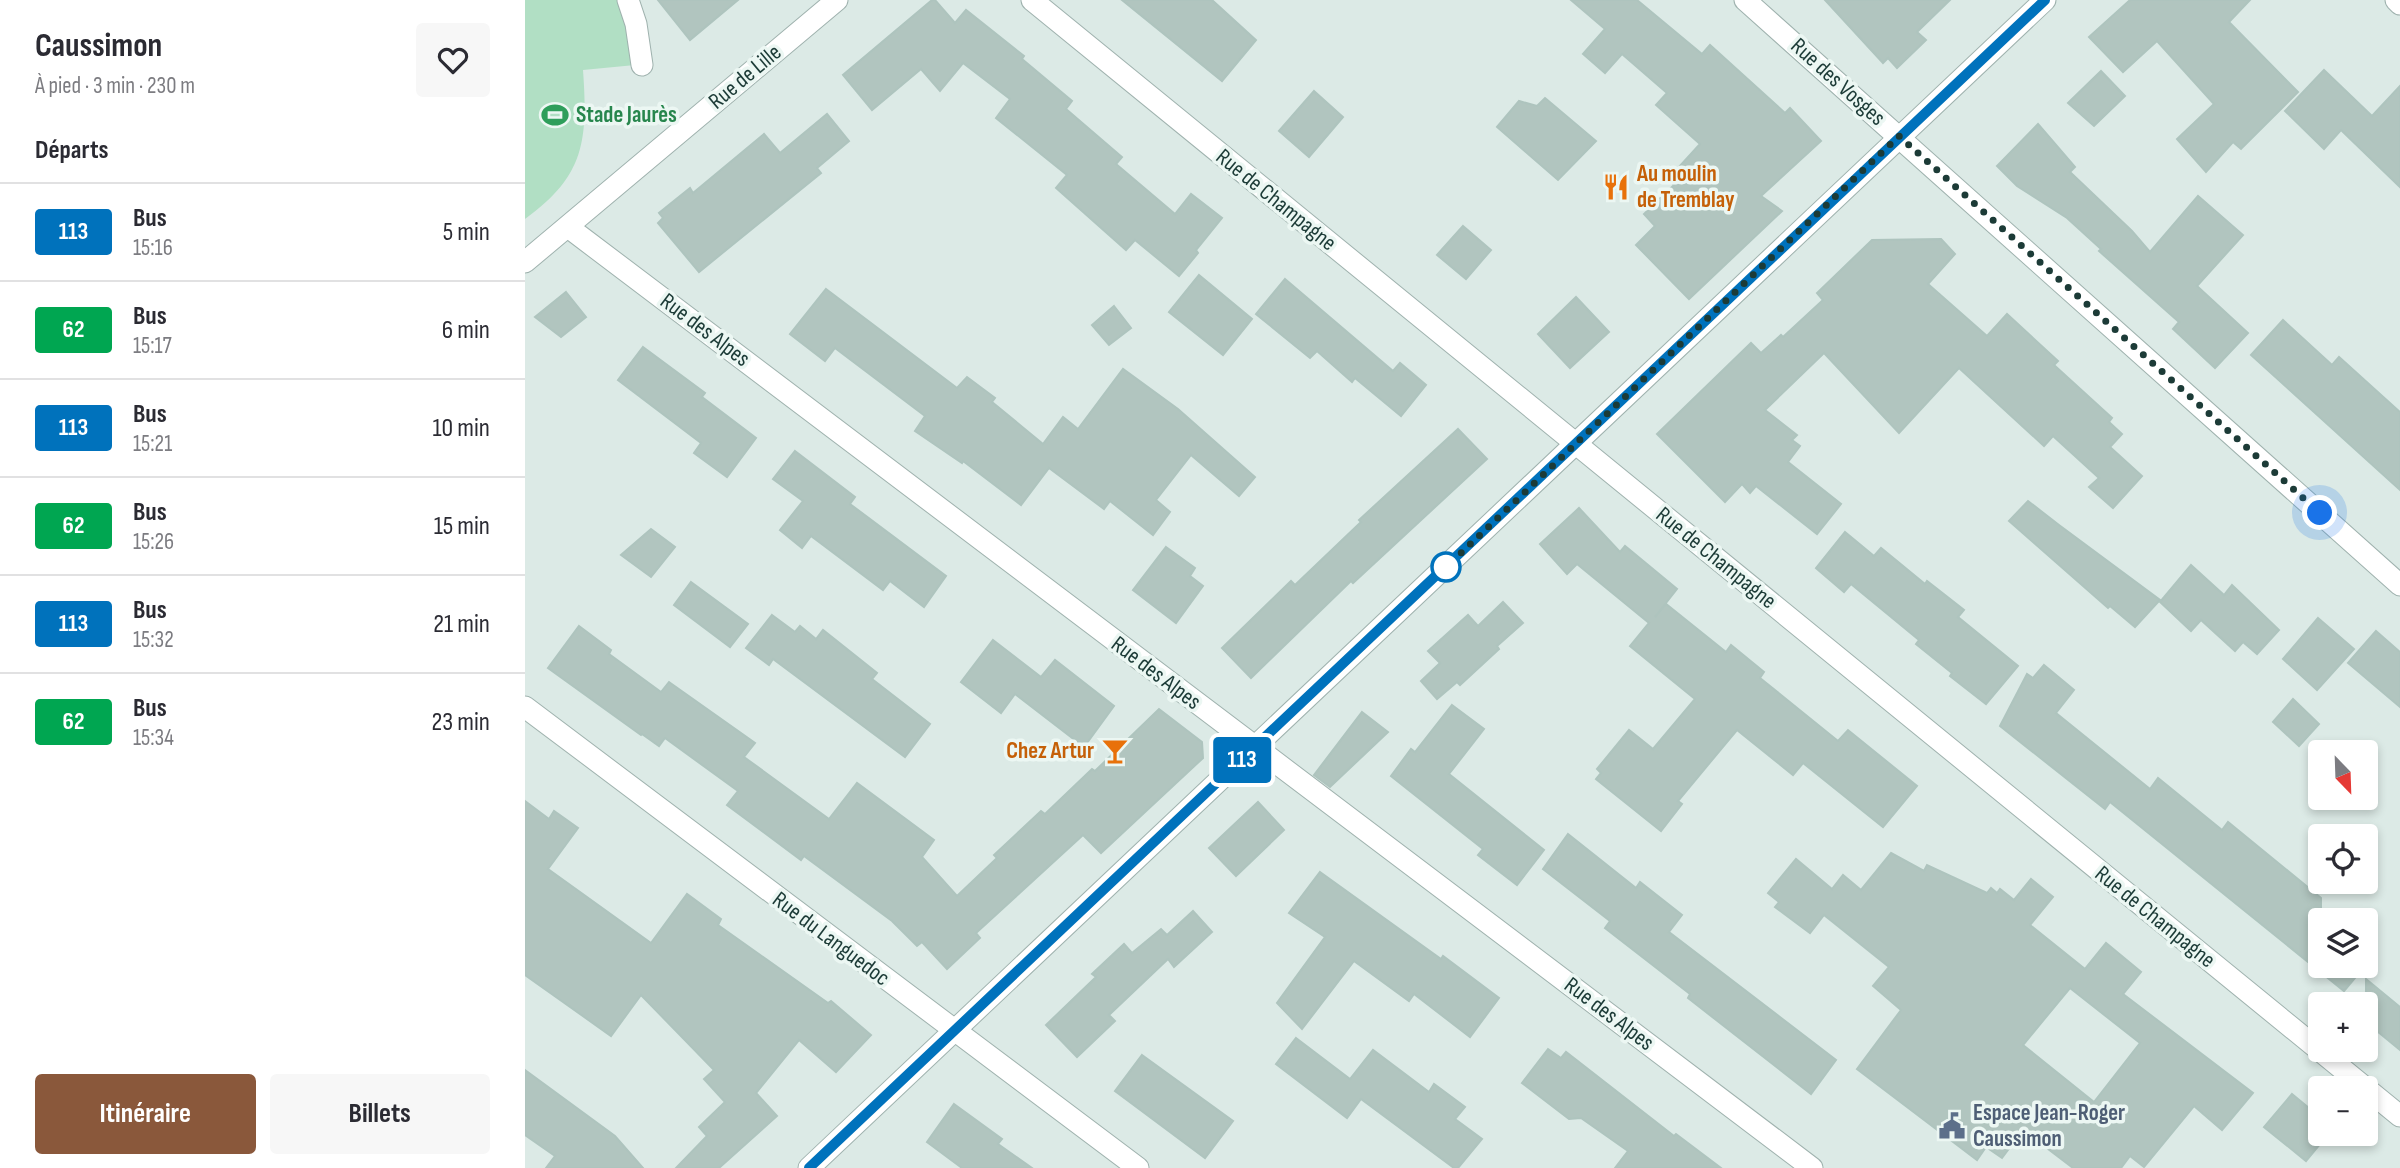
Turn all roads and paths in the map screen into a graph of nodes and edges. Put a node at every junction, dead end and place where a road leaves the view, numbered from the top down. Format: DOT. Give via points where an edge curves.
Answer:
graph roads {
  1 [pos="628,0"];
  2 [pos="837,0"];
  3 [pos="1032,0"];
  4 [pos="1745,0"];
  5 [pos="2045,0"];
  6 [pos="2396,0"];
  7 [pos="2400,4"];
  8 [pos="642,65"];
  9 [pos="1899,136"];
  10 [pos="568,227"];
  11 [pos="525,262"];
  12 [pos="1575,444"];
  13 [pos="2400,585"];
  14 [pos="525,707"];
  15 [pos="1255,748"];
  16 [pos="953,1031"];
  17 [pos="2400,1116"];
  18 [pos="809,1168"];
  19 [pos="1138,1168"];
  20 [pos="1812,1168"];
  1 -- 8 [label="street"];
  2 -- 10 [label="street, Rue de Lille"];
  3 -- 12 [label="street, Rue de Champagne"];
  4 -- 9 [label="street, Rue des Vosges"];
  5 -- 9 [label="street"];
  6 -- 7 [label="street"];
  9 -- 12 [label="street"];
  9 -- 13 [label="street, Rue des Vosges"];
  10 -- 11 [label="street, Rue de Lille"];
  10 -- 15 [label="street, Rue des Alpes"];
  12 -- 15 [label="street"];
  12 -- 17 [label="street, Rue de Champagne"];
  14 -- 16 [label="street, Rue du Languedoc"];
  15 -- 16 [label="street"];
  15 -- 20 [label="street, Rue des Alpes"];
  16 -- 18 [label="street"];
  16 -- 19 [label="street, Rue du Languedoc"];
}
